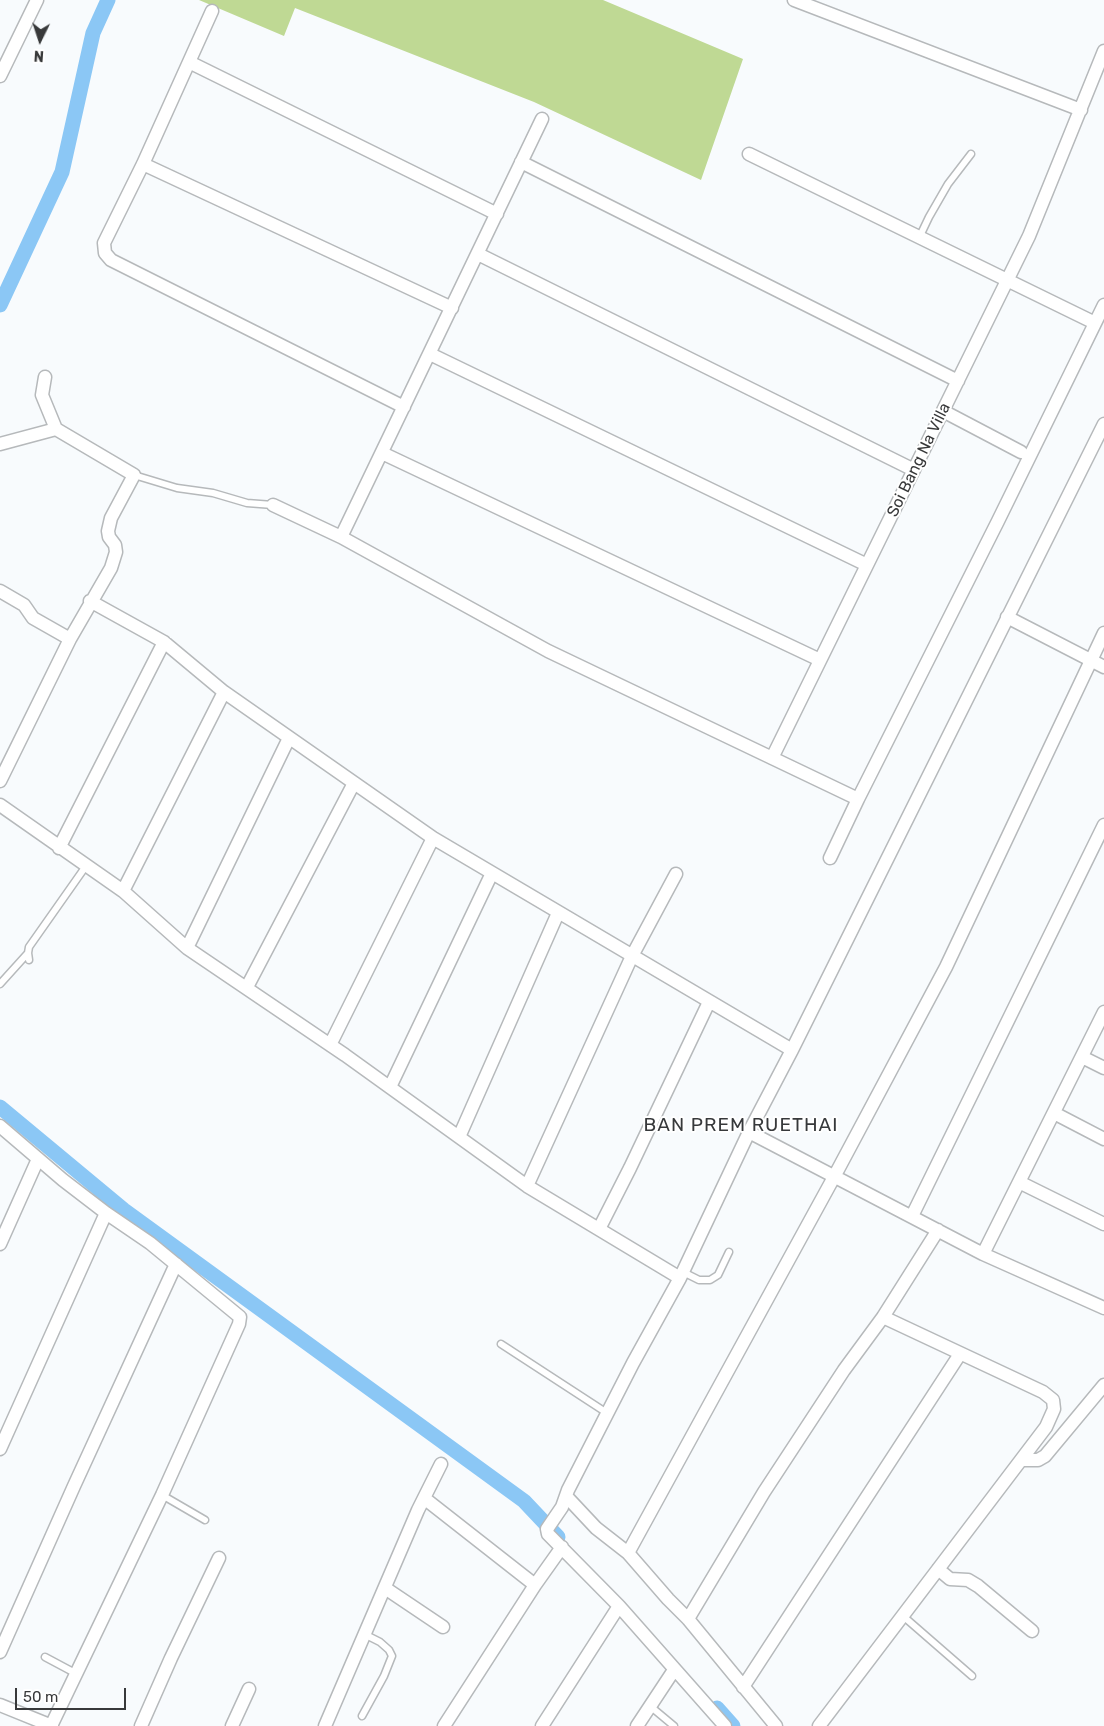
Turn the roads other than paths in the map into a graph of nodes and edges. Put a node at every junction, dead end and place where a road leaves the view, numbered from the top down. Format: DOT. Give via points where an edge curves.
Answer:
graph roads {
  1 [pos="37,0"];
  2 [pos="794,0"];
  3 [pos="212,11"];
  4 [pos="1104,51"];
  5 [pos="189,62"];
  6 [pos="0,76"];
  7 [pos="1081,110"];
  8 [pos="542,119"];
  9 [pos="749,154"];
  10 [pos="971,154"];
  11 [pos="522,162"];
  12 [pos="143,164"];
  13 [pos="497,214"];
  14 [pos="919,238"];
  15 [pos="478,254"];
  16 [pos="1007,281"];
  17 [pos="1104,305"];
  18 [pos="452,308"];
  19 [pos="1094,323"];
  20 [pos="430,354"];
  21 [pos="46,377"];
  22 [pos="958,382"];
  23 [pos="404,407"];
  24 [pos="943,411"];
  25 [pos="1104,424"];
  26 [pos="56,429"];
  27 [pos="0,444"];
  28 [pos="1021,452"];
  29 [pos="382,453"];
  30 [pos="914,470"];
  31 [pos="134,476"];
  32 [pos="273,505"];
  33 [pos="341,538"];
  34 [pos="867,565"];
  35 [pos="0,592"];
  36 [pos="90,601"];
  37 [pos="1007,617"];
  38 [pos="1104,633"];
  39 [pos="70,639"];
  40 [pos="164,642"];
  41 [pos="820,660"];
  42 [pos="1091,660"];
  43 [pos="1104,667"];
  44 [pos="224,692"];
  45 [pos="289,738"];
  46 [pos="772,758"];
  47 [pos="0,780"];
  48 [pos="354,783"];
  49 [pos="858,799"];
  50 [pos="0,805"];
  51 [pos="1104,825"];
  52 [pos="433,838"];
  53 [pos="59,848"];
  54 [pos="830,858"];
  55 [pos="86,866"];
  56 [pos="492,873"];
  57 [pos="676,874"];
  58 [pos="123,891"];
  59 [pos="558,913"];
  60 [pos="188,948"];
  61 [pos="632,956"];
  62 [pos="0,984"];
  63 [pos="246,987"];
  64 [pos="709,1002"];
  65 [pos="1104,1012"];
  66 [pos="330,1045"];
  67 [pos="792,1050"];
  68 [pos="1082,1057"];
  69 [pos="1104,1068"];
  70 [pos="390,1088"];
  71 [pos="1054,1113"];
  72 [pos="0,1126"];
  73 [pos="749,1132"];
  74 [pos="459,1137"];
  75 [pos="1104,1139"];
  76 [pos="38,1159"];
  77 [pos="834,1177"];
  78 [pos="1019,1182"];
  79 [pos="527,1186"];
  80 [pos="106,1213"];
  81 [pos="912,1216"];
  82 [pos="1104,1224"];
  83 [pos="599,1229"];
  84 [pos="938,1230"];
  85 [pos="0,1244"];
  86 [pos="729,1252"];
  87 [pos="983,1254"];
  88 [pos="176,1264"];
  89 [pos="682,1275"];
  90 [pos="1104,1308"];
  91 [pos="883,1317"];
  92 [pos="501,1344"];
  93 [pos="960,1354"];
  94 [pos="1104,1385"];
  95 [pos="607,1413"];
  96 [pos="0,1449"];
  97 [pos="1021,1460"];
  98 [pos="440,1464"];
  99 [pos="162,1495"];
  100 [pos="424,1498"];
  101 [pos="564,1501"];
  102 [pos="205,1520"];
  103 [pos="562,1547"];
  104 [pos="628,1553"];
  105 [pos="219,1558"];
  106 [pos="938,1569"];
  107 [pos="535,1584"];
  108 [pos="385,1588"];
  109 [pos="619,1606"];
  110 [pos="903,1616"];
  111 [pos="688,1619"];
  112 [pos="443,1627"];
  113 [pos="1032,1631"];
  114 [pos="364,1634"];
  115 [pos="0,1652"];
  116 [pos="45,1657"];
  117 [pos="674,1670"];
  118 [pos="76,1673"];
  119 [pos="972,1676"];
  120 [pos="743,1687"];
  121 [pos="249,1689"];
  122 [pos="0,1705"];
  123 [pos="650,1706"];
  124 [pos="362,1716"];
  125 [pos="51,1726"];
  126 [pos="142,1726"];
  127 [pos="232,1726"];
  128 [pos="325,1726"];
  129 [pos="444,1726"];
  130 [pos="542,1726"];
  131 [pos="637,1726"];
  132 [pos="674,1726"];
  133 [pos="725,1726"];
  134 [pos="776,1726"];
  135 [pos="819,1726"];
  1 -- 6 [label="street"];
  2 -- 7 [label="street"];
  3 -- 5 [label="street"];
  4 -- 7 [label="street, Soi Bang Na Villa"];
  5 -- 12 [label="street"];
  5 -- 13 [label="street"];
  7 -- 16 [label="street, Soi Bang Na Villa"];
  8 -- 11 [label="street"];
  9 -- 14 [label="street"];
  10 -- 14 [label="lane" via="948,184"];
  11 -- 13 [label="street"];
  11 -- 22 [label="street"];
  12 -- 18 [label="street"];
  12 -- 23 [label="street" via="104,243 105,253 111,260"];
  13 -- 15 [label="street"];
  14 -- 16 [label="street"];
  15 -- 18 [label="street"];
  15 -- 30 [label="street"];
  16 -- 19 [label="street"];
  16 -- 22 [label="street, Soi Bang Na Villa"];
  17 -- 19 [label="street"];
  18 -- 20 [label="street"];
  19 -- 49 [label="street"];
  20 -- 23 [label="street"];
  20 -- 34 [label="street"];
  21 -- 26 [label="street" via="42,395"];
  22 -- 24 [label="street, Soi Bang Na Villa"];
  23 -- 29 [label="street"];
  24 -- 28 [label="street"];
  24 -- 30 [label="street, Soi Bang Na Villa"];
  25 -- 37 [label="street"];
  26 -- 27 [label="street"];
  26 -- 31 [label="street"];
  29 -- 33 [label="street"];
  29 -- 41 [label="street"];
  30 -- 34 [label="street, Soi Bang Na Villa"];
  31 -- 32 [label="lane" via="247,503"];
  31 -- 36 [label="street" via="111,518 108,531 116,552 111,568"];
  32 -- 33 [label="street"];
  33 -- 46 [label="street" via="548,651"];
  34 -- 41 [label="street, Soi Bang Na Villa"];
  35 -- 39 [label="street" via="24,605 33,618"];
  36 -- 39 [label="street"];
  36 -- 40 [label="street"];
  37 -- 42 [label="street"];
  37 -- 67 [label="street"];
  38 -- 42 [label="street"];
  39 -- 47 [label="street"];
  40 -- 44 [label="street"];
  40 -- 53 [label="street"];
  41 -- 46 [label="street, Soi Bang Na Villa"];
  42 -- 43 [label="street"];
  42 -- 77 [label="street" via="946,967"];
  44 -- 45 [label="street"];
  44 -- 58 [label="street"];
  45 -- 48 [label="street"];
  45 -- 60 [label="street"];
  46 -- 49 [label="street"];
  48 -- 52 [label="street"];
  48 -- 63 [label="street"];
  49 -- 54 [label="street"];
  50 -- 53 [label="street"];
  51 -- 81 [label="street"];
  52 -- 56 [label="street"];
  52 -- 66 [label="street"];
  53 -- 55 [label="street"];
  55 -- 58 [label="street"];
  55 -- 62 [label="lane" via="29,948 28,956"];
  56 -- 59 [label="street"];
  56 -- 70 [label="street"];
  57 -- 61 [label="street"];
  58 -- 60 [label="street"];
  59 -- 61 [label="street"];
  59 -- 74 [label="street"];
  60 -- 63 [label="street"];
  61 -- 64 [label="street"];
  61 -- 79 [label="street"];
  63 -- 66 [label="street"];
  64 -- 67 [label="street"];
  64 -- 83 [label="street"];
  65 -- 68 [label="street"];
  66 -- 70 [label="street"];
  67 -- 73 [label="street"];
  68 -- 69 [label="street"];
  68 -- 71 [label="street"];
  70 -- 74 [label="street"];
  71 -- 75 [label="street"];
  71 -- 78 [label="street"];
  72 -- 76 [label="street"];
  73 -- 77 [label="street"];
  73 -- 89 [label="street"];
  74 -- 79 [label="street"];
  76 -- 80 [label="street"];
  76 -- 85 [label="street"];
  77 -- 81 [label="street"];
  77 -- 104 [label="street"];
  78 -- 82 [label="street"];
  78 -- 87 [label="street"];
  79 -- 83 [label="street"];
  80 -- 88 [label="street"];
  80 -- 96 [label="street"];
  81 -- 84 [label="street"];
  83 -- 89 [label="street"];
  84 -- 87 [label="street"];
  84 -- 91 [label="street"];
  86 -- 89 [label="lane" via="718,1275 710,1280"];
  87 -- 90 [label="street"];
  88 -- 99 [label="street" via="239,1315 240,1320"];
  88 -- 115 [label="street"];
  89 -- 95 [label="street"];
  91 -- 93 [label="street"];
  91 -- 111 [label="street" via="764,1492"];
  92 -- 95 [label="lane"];
  93 -- 97 [label="street" via="1043,1392 1053,1400 1054,1409 1046,1427"];
  93 -- 120 [label="street"];
  94 -- 97 [label="street" via="1045,1456 1038,1460"];
  95 -- 101 [label="street"];
  97 -- 106 [label="street"];
  98 -- 100 [label="street"];
  99 -- 102 [label="lane"];
  99 -- 118 [label="street"];
  100 -- 107 [label="street"];
  100 -- 108 [label="street"];
  101 -- 103 [label="street" via="548,1529 548,1534"];
  101 -- 104 [label="street"];
  103 -- 107 [label="street"];
  103 -- 109 [label="street"];
  104 -- 111 [label="street"];
  105 -- 126 [label="street"];
  106 -- 110 [label="street"];
  106 -- 113 [label="street" via="950,1579 968,1580 978,1586"];
  107 -- 129 [label="street"];
  108 -- 112 [label="street"];
  108 -- 114 [label="street"];
  109 -- 117 [label="street"];
  109 -- 130 [label="street"];
  110 -- 119 [label="lane"];
  110 -- 135 [label="street"];
  111 -- 120 [label="street"];
  114 -- 124 [label="lane" via="380,1642 392,1656"];
  114 -- 128 [label="street"];
  116 -- 118 [label="lane"];
  117 -- 123 [label="street"];
  117 -- 133 [label="street"];
  118 -- 125 [label="street"];
  120 -- 134 [label="street"];
  121 -- 127 [label="street"];
  122 -- 125 [label="street"];
  123 -- 131 [label="street"];
  123 -- 132 [label="lane"];
}
